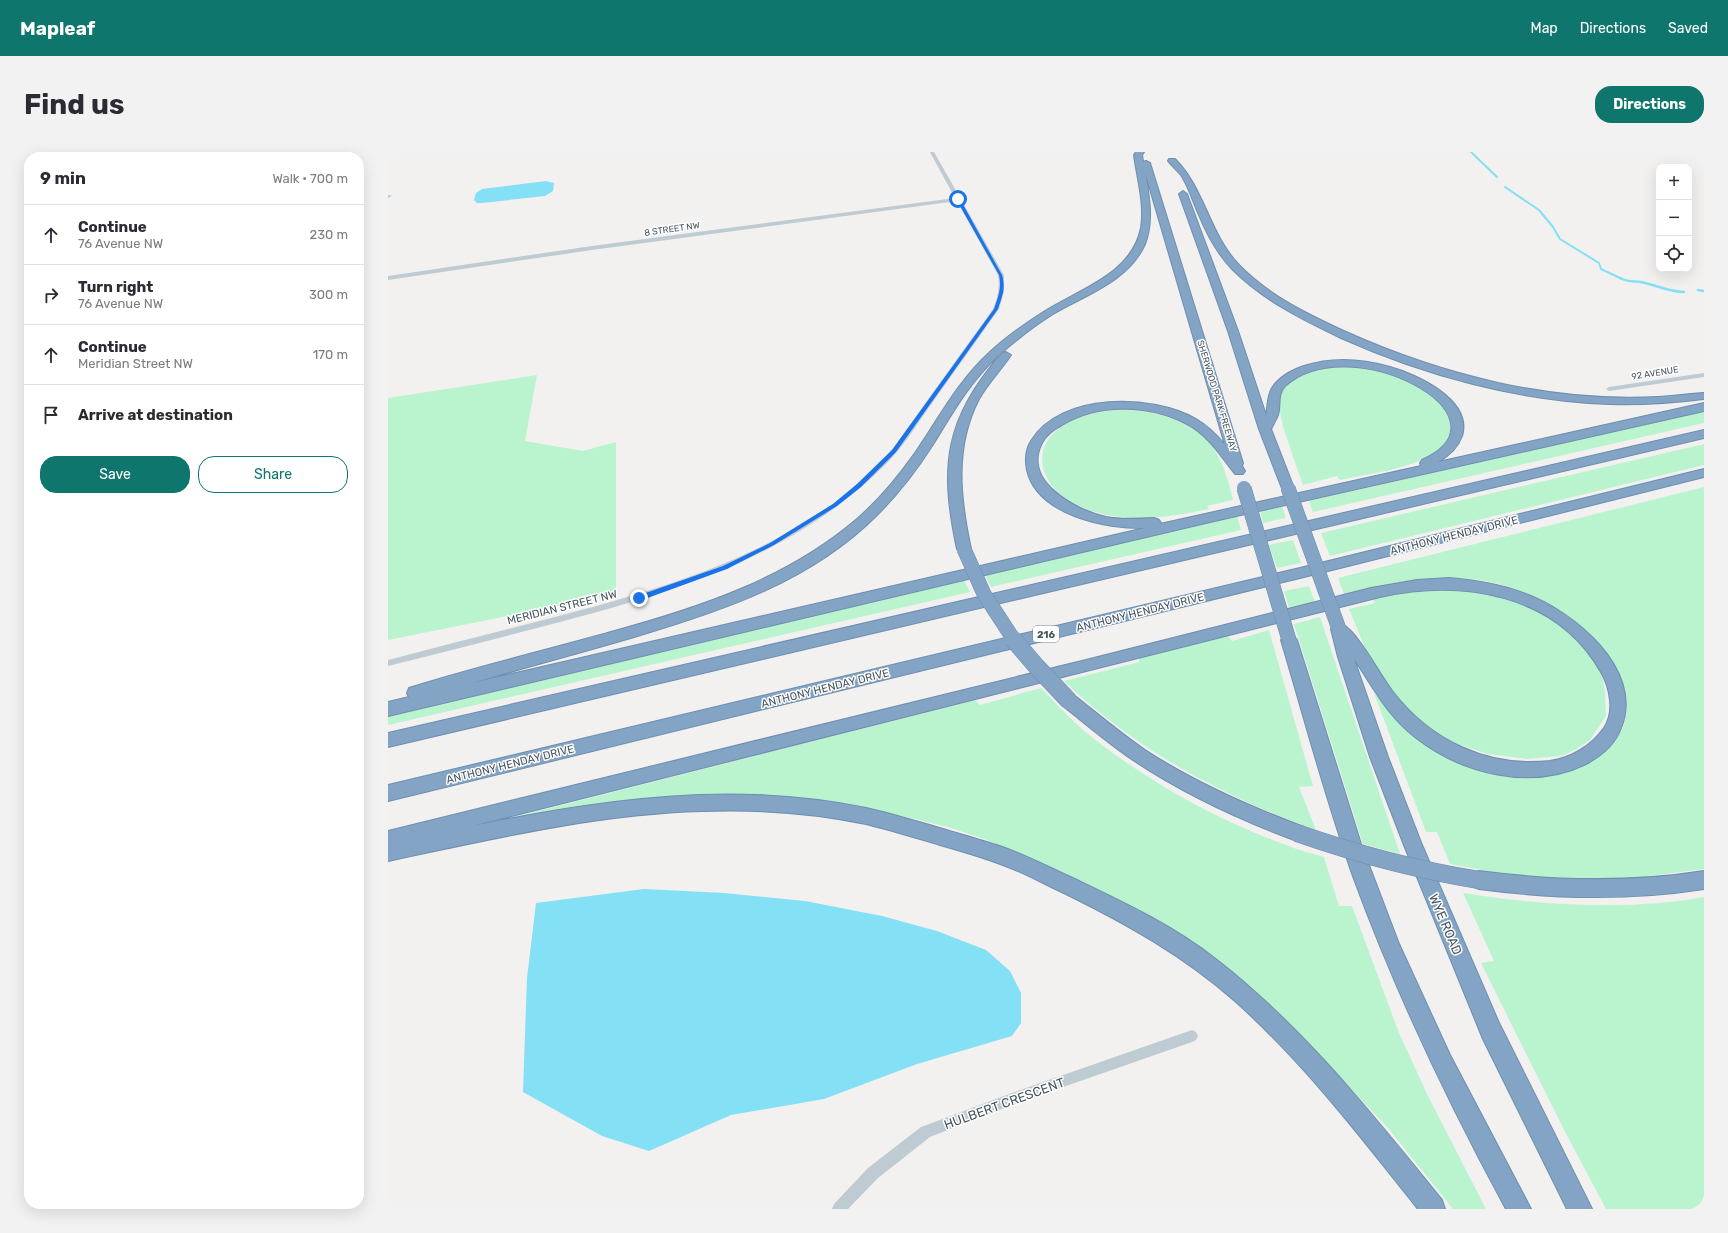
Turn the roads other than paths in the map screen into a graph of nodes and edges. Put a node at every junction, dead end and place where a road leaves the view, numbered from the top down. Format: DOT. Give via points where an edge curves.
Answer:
graph roads {
  1 [pos="932,152"];
  2 [pos="1140,152"];
  3 [pos="1143,152"];
  4 [pos="1171,156"];
  5 [pos="958,199"];
  6 [pos="388,278"];
  7 [pos="1091,289"];
  8 [pos="1704,375"];
  9 [pos="1609,389"];
  10 [pos="1704,396"];
  11 [pos="1704,407"];
  12 [pos="1265,429"];
  13 [pos="1704,434"];
  14 [pos="1239,471"];
  15 [pos="1704,473"];
  16 [pos="1400,474"];
  17 [pos="1189,522"];
  18 [pos="1339,629"];
  19 [pos="388,663"];
  20 [pos="388,700"];
  21 [pos="388,710"];
  22 [pos="388,740"];
  23 [pos="388,793"];
  24 [pos="388,839"];
  25 [pos="388,852"];
  26 [pos="1704,880"];
  27 [pos="1192,1036"];
  28 [pos="839,1209"];
  29 [pos="1433,1209"];
  30 [pos="1519,1209"];
  31 [pos="1580,1209"];
  1 -- 5 [label="street, MERIDIAN STREET NW"];
  2 -- 7 [label="highway" via="1138,155 1146,215 1143,239 1137,253 1120,271"];
  3 -- 14 [label="highway, SHERWOOD PARK FREEWAY"];
  4 -- 10 [label="highway" via="1184,174 1215,240 1244,276 1293,310 1359,343 1464,377 1562,396 1618,400"];
  4 -- 12 [label="highway"];
  5 -- 6 [label="street, 8 STREET NW" via="600,246"];
  5 -- 19 [label="street, MERIDIAN STREET NW" via="1000,275 1001,295 996,309 905,437 883,463 835,505 778,540 699,578 622,603"];
  7 -- 20 [label="highway" via="1036,321 983,364 955,399 912,466 879,506 861,524 804,564 746,593 683,617"];
  7 -- 26 [label="highway, bridge" via="1014,347 994,367 971,403 957,439 953,476 956,516 964,550 976,581 1005,630 1023,653 1069,701 1120,741 1187,784 1257,818 1374,859 1435,874 1570,890 1653,887"];
  8 -- 9 [label="street, 92 AVENUE"];
  11 -- 16 [label="highway"];
  12 -- 16 [label="highway" via="1272,415 1275,392 1280,384 1294,373 1339,363 1369,365 1399,373 1426,385 1438,394 1449,405 1458,425 1452,445 1444,452"];
  12 -- 18 [label="highway, bridge"];
  13 -- 22 [label="highway"];
  14 -- 17 [label="highway" via="1213,439 1191,421 1162,410 1140,407 1100,407 1071,415 1046,430 1034,447 1032,464 1043,489 1075,511 1106,521 1123,523"];
  14 -- 30 [label="highway, SHERWOOD PARK FREEWAY, bridge" via="1350,838 1378,917 1421,1019 1459,1098"];
  15 -- 23 [label="highway, ANTHONY HENDAY DRIVE / 216"];
  16 -- 17 [label="highway"];
  17 -- 21 [label="highway"];
  18 -- 24 [label="highway" via="1362,657 1399,711 1429,738 1463,756 1498,768 1530,770 1557,767 1581,759 1600,747 1613,726 1618,710 1617,690 1607,665 1570,624 1536,604 1502,590 1454,583 1426,584 1354,598"];
  18 -- 31 [label="highway, WYE ROAD" via="1379,757 1413,845 1491,1031"];
  25 -- 29 [label="highway" via="603,811 699,803 752,803 851,813 894,823 1010,858 1161,932 1210,968 1257,1007 1302,1053 1348,1104"];
  27 -- 28 [label="street, HULBERT CRESCENT" via="926,1132 873,1173"];
}
